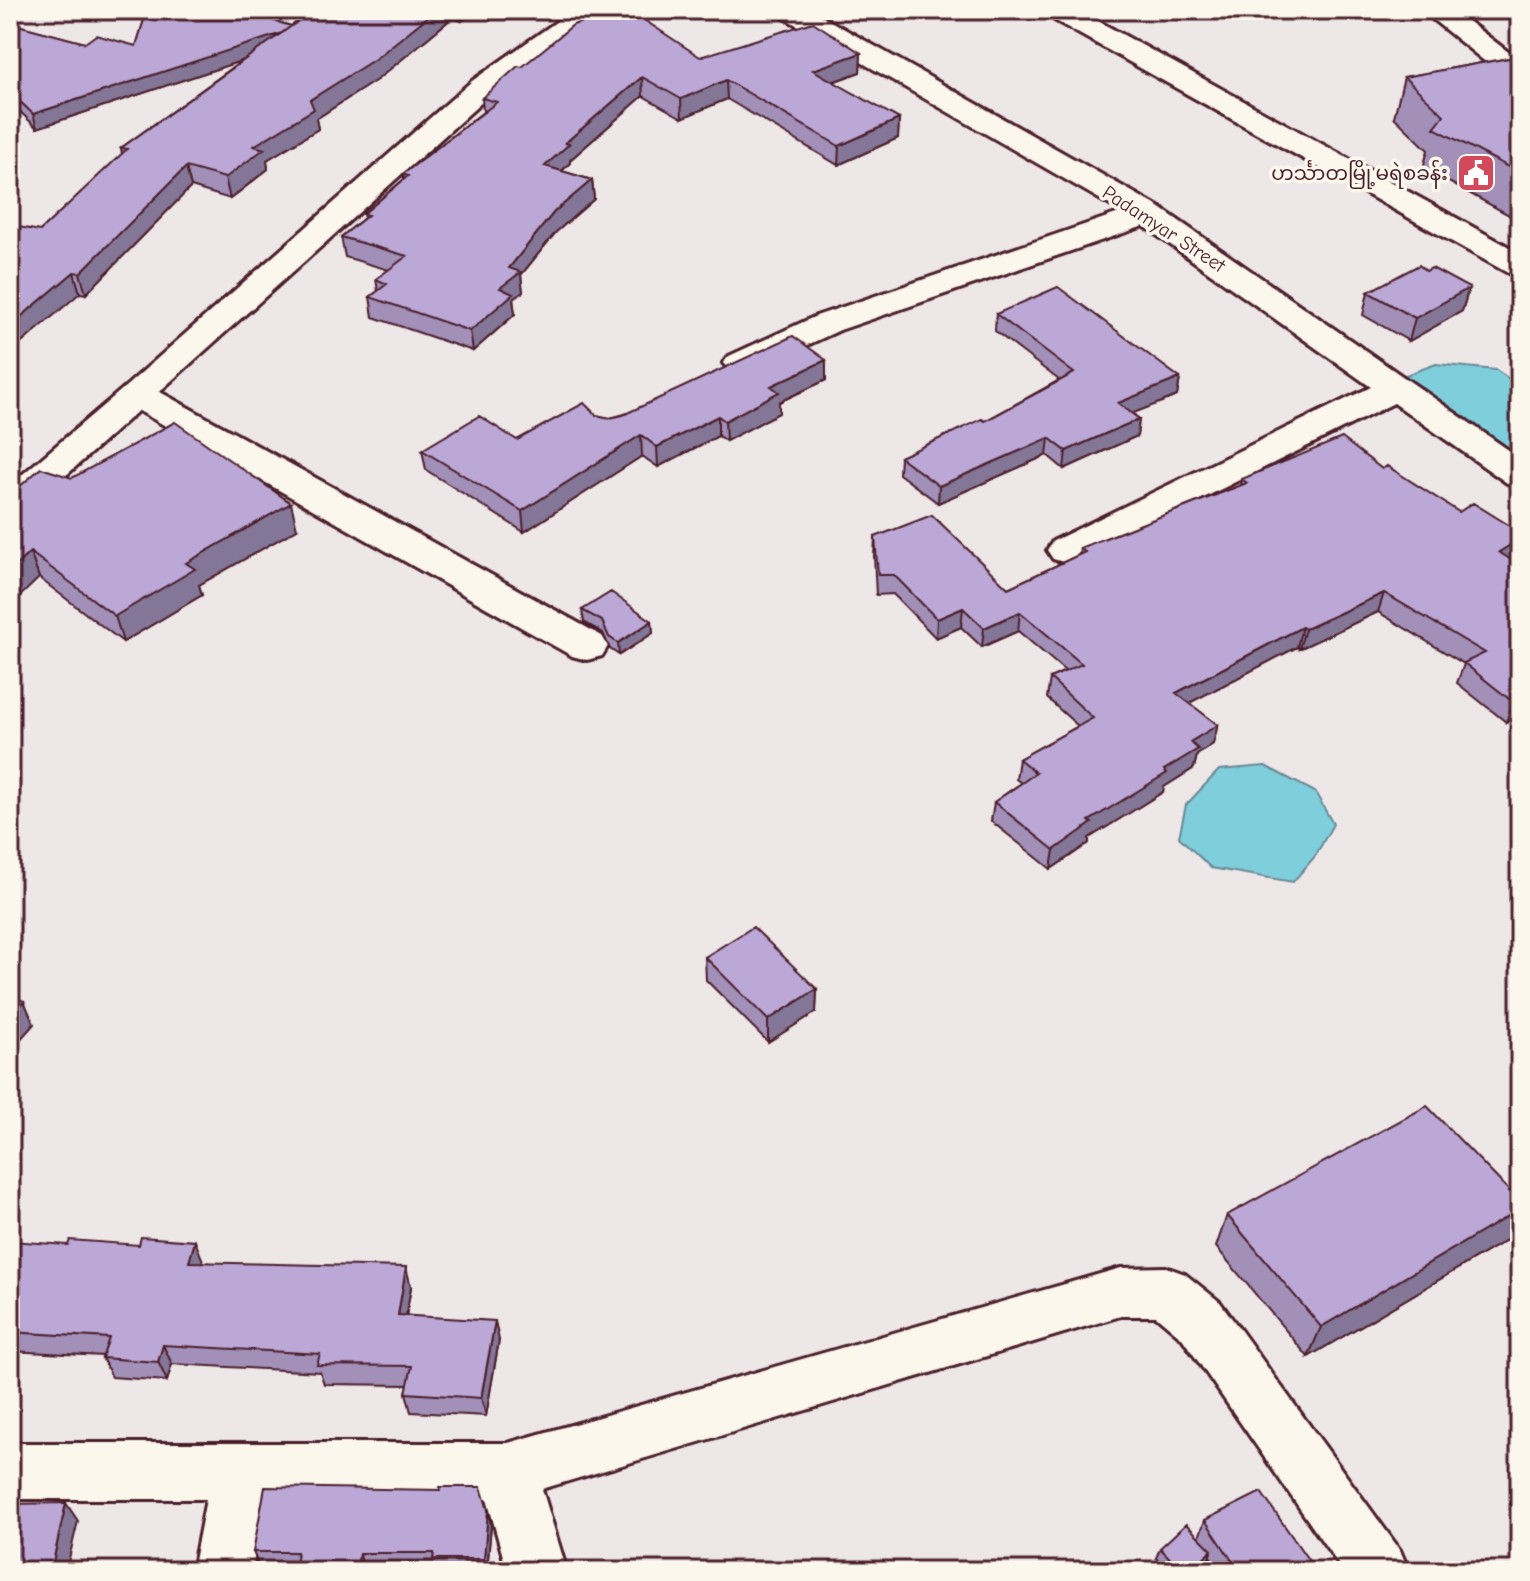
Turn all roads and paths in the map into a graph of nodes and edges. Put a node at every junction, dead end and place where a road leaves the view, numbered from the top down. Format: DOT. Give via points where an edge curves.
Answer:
graph roads {
  1 [pos="791,10"];
  2 [pos="1057,10"];
  3 [pos="1435,10"];
  4 [pos="594,11"];
  5 [pos="1520,64"];
  6 [pos="1148,214"];
  7 [pos="1520,266"];
  8 [pos="712,377"];
  9 [pos="1396,388"];
  10 [pos="138,395"];
  11 [pos="1520,475"];
  12 [pos="10,505"];
  13 [pos="1067,550"];
  14 [pos="587,646"];
  15 [pos="10,1471"];
  16 [pos="240,1471"];
  17 [pos="508,1471"];
  18 [pos="222,1571"];
  19 [pos="537,1571"];
  20 [pos="1379,1571"];
  1 -- 6 [label="street, Padamyar Street"];
  2 -- 7 [label="street"];
  3 -- 5 [label="street" via="1503,62"];
  4 -- 10 [label="street" via="482,87"];
  6 -- 8 [label="street" via="828,323"];
  6 -- 9 [label="street, Padamyar Street"];
  9 -- 11 [label="street, Padamyar Street"];
  9 -- 13 [label="street"];
  10 -- 12 [label="street"];
  10 -- 14 [label="street"];
  15 -- 16 [label="street"];
  16 -- 17 [label="street"];
  16 -- 18 [label="street"];
  17 -- 19 [label="street"];
  17 -- 20 [label="street" via="1121,1292 1166,1291 1201,1320"];
}
